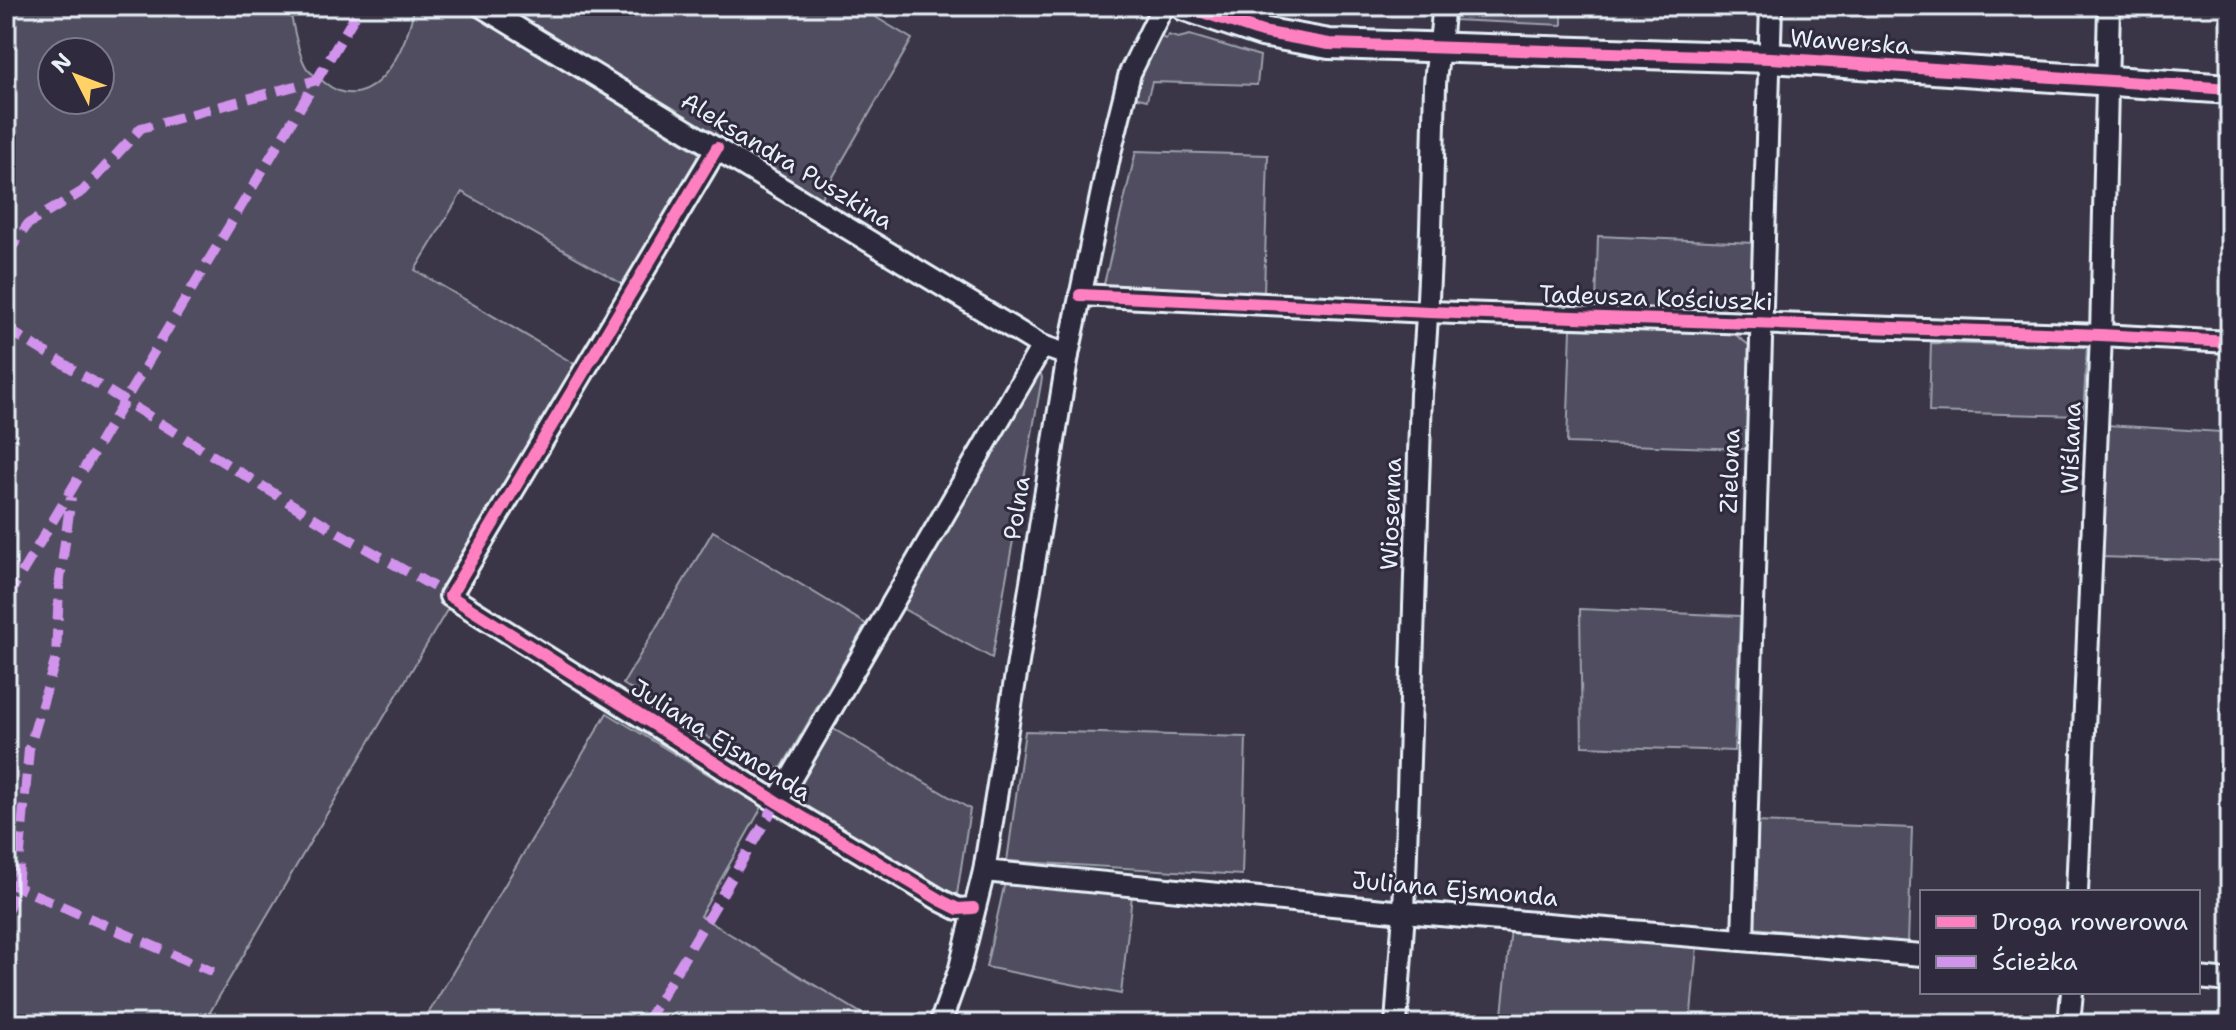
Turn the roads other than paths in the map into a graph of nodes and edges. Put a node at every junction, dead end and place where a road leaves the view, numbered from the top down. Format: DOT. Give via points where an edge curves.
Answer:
graph roads {
  1 [pos="481,6"];
  2 [pos="1163,6"];
  3 [pos="1185,6"];
  4 [pos="1443,6"];
  5 [pos="1771,6"];
  6 [pos="2109,6"];
  7 [pos="1439,46"];
  8 [pos="1771,58"];
  9 [pos="2108,81"];
  10 [pos="2230,89"];
  11 [pos="717,148"];
  12 [pos="1080,295"];
  13 [pos="1429,312"];
  14 [pos="1760,324"];
  15 [pos="2101,335"];
  16 [pos="2230,342"];
  17 [pos="1042,346"];
  18 [pos="1068,355"];
  19 [pos="777,802"];
  20 [pos="984,871"];
  21 [pos="2077,890"];
  22 [pos="973,908"];
  23 [pos="1404,912"];
  24 [pos="1743,939"];
  25 [pos="1920,955"];
  26 [pos="2200,978"];
  27 [pos="2230,981"];
  28 [pos="2072,994"];
  29 [pos="940,1024"];
  30 [pos="1396,1024"];
  31 [pos="2069,1024"];
  1 -- 11 [label="street, Aleksandra Puszkina"];
  2 -- 12 [label="street, Polna" via="1130,73"];
  3 -- 7 [label="street, Wawerska" via="1262,32 1329,44"];
  4 -- 7 [label="street, Wiosenna"];
  5 -- 8 [label="street, Zielona"];
  6 -- 9 [label="street, Wiślana"];
  7 -- 8 [label="street, Wawerska"];
  7 -- 13 [label="street, Wiosenna"];
  8 -- 9 [label="street, Wawerska"];
  8 -- 14 [label="street, Zielona"];
  9 -- 10 [label="street, Wawerska"];
  9 -- 15 [label="street, Wiślana"];
  11 -- 17 [label="street, Aleksandra Puszkina"];
  11 -- 19 [label="street, Juliana Ejsmonda" via="450,596"];
  12 -- 13 [label="street, Tadeusza Kościuszki"];
  12 -- 18 [label="street, Polna"];
  13 -- 14 [label="street, Tadeusza Kościuszki"];
  13 -- 23 [label="street, Wiosenna" via="1421,394"];
  14 -- 15 [label="street, Tadeusza Kościuszki"];
  14 -- 24 [label="street, Zielona"];
  15 -- 16 [label="street, Tadeusza Kościuszki"];
  15 -- 21 [label="street, Wiślana"];
  17 -- 18 [label="street, Aleksandra Puszkina"];
  17 -- 19 [label="street, Polna"];
  18 -- 20 [label="street, Polna"];
  19 -- 22 [label="street, Juliana Ejsmonda" via="942,901 958,909"];
  20 -- 22 [label="street, Polna"];
  20 -- 23 [label="street, Juliana Ejsmonda"];
  22 -- 29 [label="street, Polna"];
  23 -- 24 [label="street, Juliana Ejsmonda"];
  23 -- 30 [label="street, Wiosenna"];
  24 -- 25 [label="street, Juliana Ejsmonda"];
  26 -- 27 [label="street"];
  28 -- 31 [label="street"];
}
